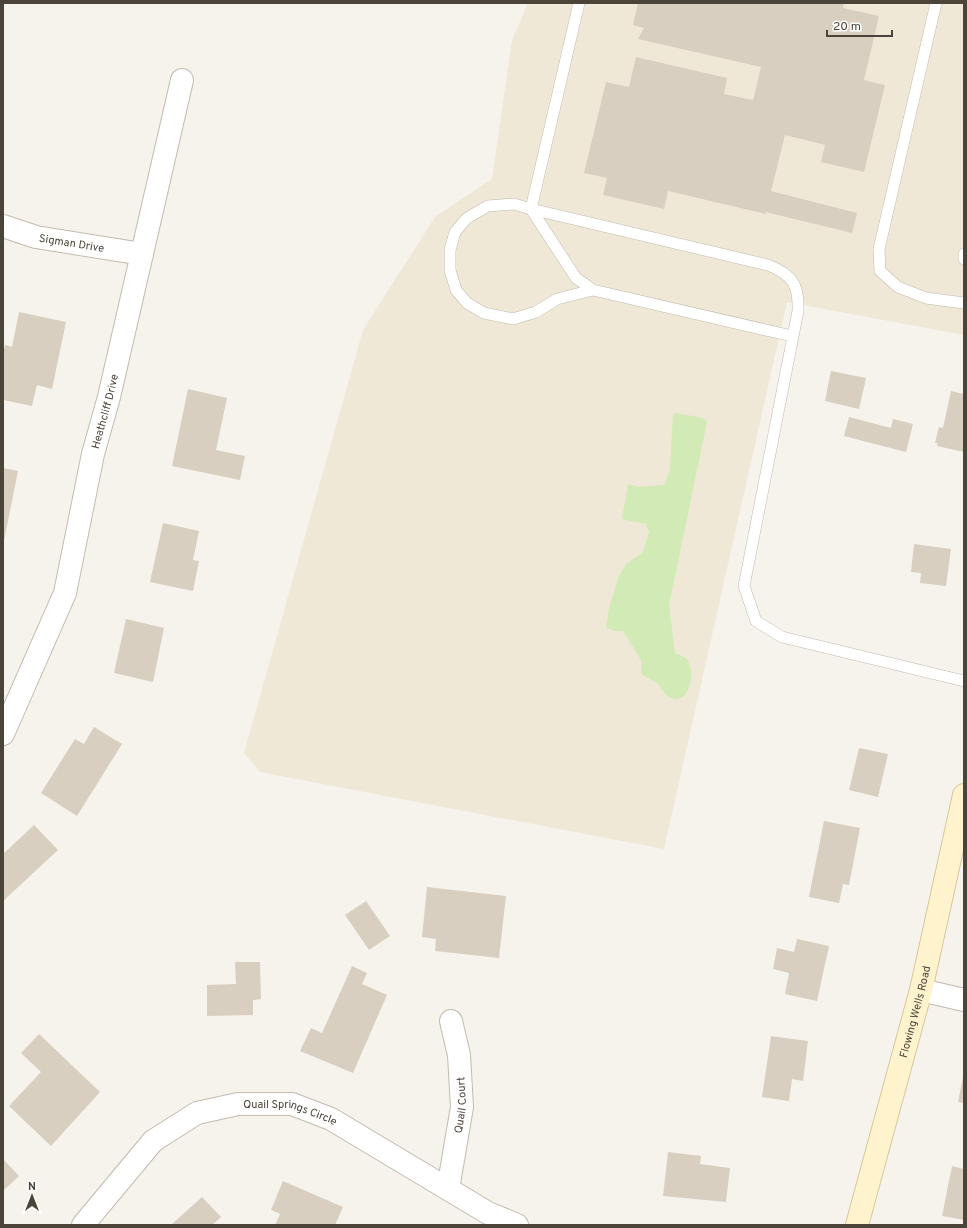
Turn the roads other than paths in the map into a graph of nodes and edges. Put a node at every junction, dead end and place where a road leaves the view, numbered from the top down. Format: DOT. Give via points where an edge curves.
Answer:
graph roads {
  1 [pos="579,3"];
  2 [pos="936,3"];
  3 [pos="182,80"];
  4 [pos="531,209"];
  5 [pos="3,226"];
  6 [pos="142,254"];
  7 [pos="964,254"];
  8 [pos="964,259"];
  9 [pos="593,290"];
  10 [pos="964,303"];
  11 [pos="792,336"];
  12 [pos="964,681"];
  13 [pos="3,734"];
  14 [pos="964,795"];
  15 [pos="921,990"];
  16 [pos="964,1000"];
  17 [pos="451,1021"];
  18 [pos="448,1190"];
  19 [pos="83,1225"];
  20 [pos="517,1225"];
  21 [pos="857,1225"];
  1 -- 4 [label="lane"];
  2 -- 10 [label="lane" via="879,249 880,271 898,287 926,298"];
  3 -- 6 [label="street, Heathcliff Drive"];
  4 -- 9 [label="lane" via="576,278"];
  4 -- 9 [label="lane" via="514,204 488,206 467,218 454,232 450,250 450,270 456,290 467,303 484,314 513,319 536,312 557,299"];
  4 -- 11 [label="lane" via="768,265 780,270 792,279 799,294"];
  5 -- 6 [label="street, Sigman Drive" via="36,237"];
  6 -- 13 [label="street, Heathcliff Drive" via="93,454 65,592"];
  7 -- 8 [label="lane"];
  9 -- 11 [label="lane"];
  11 -- 12 [label="lane" via="744,586 756,620 782,637"];
  14 -- 15 [label="main road, Flowing Wells Road"];
  15 -- 16 [label="street"];
  15 -- 21 [label="main road, Flowing Wells Road"];
  17 -- 18 [label="street, Quail Court" via="459,1056 462,1107"];
  18 -- 19 [label="street, Quail Springs Circle" via="331,1119 292,1104 238,1104 197,1113 153,1141"];
  18 -- 20 [label="street, Quail Springs Circle" via="488,1213"];
}
